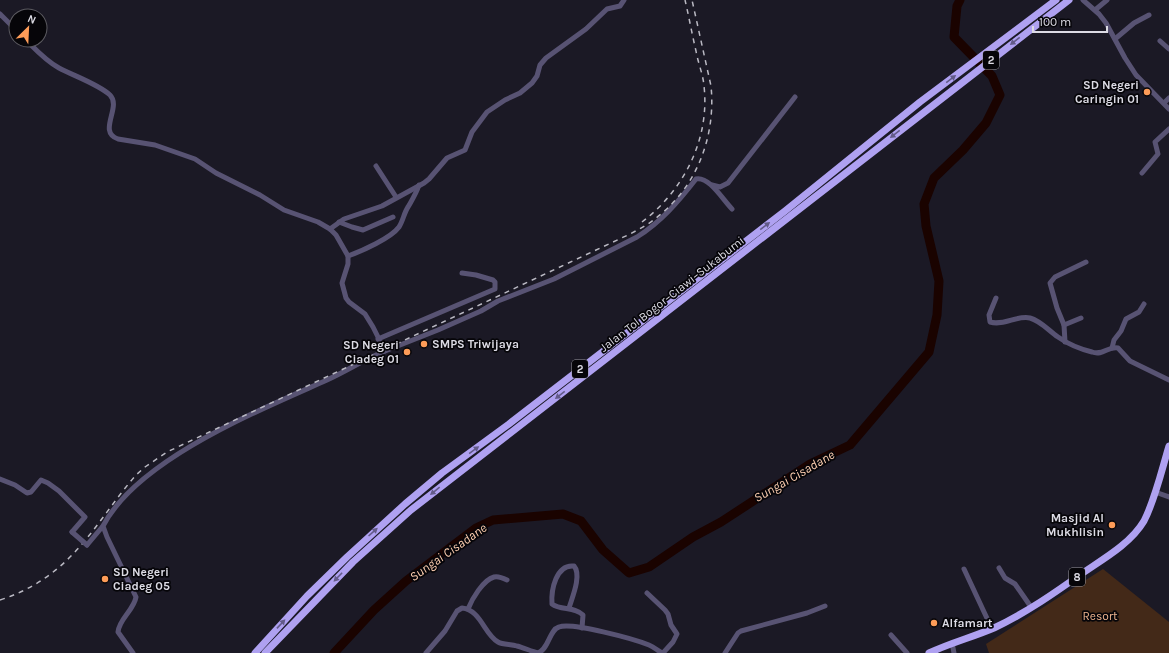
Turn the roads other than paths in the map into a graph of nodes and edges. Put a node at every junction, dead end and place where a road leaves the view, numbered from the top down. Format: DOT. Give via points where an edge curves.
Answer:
graph roads {
  1 [pos="624,0"];
  2 [pos="1069,0"];
  3 [pos="1083,0"];
  4 [pos="1107,0"];
  5 [pos="1055,4"];
  6 [pos="1094,10"];
  7 [pos="0,14"];
  8 [pos="1149,15"];
  9 [pos="8,22"];
  10 [pos="1115,39"];
  11 [pos="1160,41"];
  12 [pos="34,48"];
  13 [pos="1169,49"];
  14 [pos="795,98"];
  15 [pos="1169,98"];
  16 [pos="1164,103"];
  17 [pos="1169,109"];
  18 [pos="1169,129"];
  19 [pos="376,166"];
  20 [pos="1142,173"];
  21 [pos="419,185"];
  22 [pos="712,186"];
  23 [pos="396,197"];
  24 [pos="732,209"];
  25 [pos="393,217"];
  26 [pos="339,222"];
  27 [pos="330,229"];
  28 [pos="348,256"];
  29 [pos="1086,262"];
  30 [pos="462,273"];
  31 [pos="996,298"];
  32 [pos="1144,304"];
  33 [pos="1080,318"];
  34 [pos="1064,325"];
  35 [pos="378,339"];
  36 [pos="1065,342"];
  37 [pos="1112,348"];
  38 [pos="385,351"];
  39 [pos="1169,380"];
  40 [pos="1169,446"];
  41 [pos="1167,462"];
  42 [pos="0,479"];
  43 [pos="1155,492"];
  44 [pos="1169,497"];
  45 [pos="103,526"];
  46 [pos="999,568"];
  47 [pos="964,569"];
  48 [pos="507,580"];
  49 [pos="646,593"];
  50 [pos="825,606"];
  51 [pos="1031,607"];
  52 [pos="569,608"];
  53 [pos="468,609"];
  54 [pos="582,628"];
  55 [pos="992,629"];
  56 [pos="892,635"];
  57 [pos="952,643"];
  58 [pos="133,653"];
  59 [pos="255,653"];
  60 [pos="266,653"];
  61 [pos="426,653"];
  62 [pos="538,653"];
  63 [pos="662,653"];
  64 [pos="725,653"];
  65 [pos="907,653"];
  66 [pos="929,653"];
  67 [pos="954,653"];
  1 -- 21 [label="street" via="620,6 607,9 586,29 549,56 540,65 533,82 488,112 472,132 465,150 447,158 429,179"];
  2 -- 5 [label="highway, Jalan Tol Bogor–Ciawi–Sukabumi / 2"];
  3 -- 6 [label="street"];
  4 -- 6 [label="street"];
  59 -- 5 [label="highway, Jalan Tol Bogor–Ciawi–Sukabumi / 2, one-way" via="347,556 405,504 785,211 920,102"];
  5 -- 60 [label="highway, Jalan Tol Bogor–Ciawi–Sukabumi / 2, one-way" via="925,110 411,510 353,562"];
  6 -- 10 [label="street" via="1106,23"];
  7 -- 9 [label="street"];
  8 -- 10 [label="street" via="1134,23"];
  10 -- 16 [label="street" via="1136,75"];
  11 -- 13 [label="street"];
  12 -- 27 [label="street" via="49,62 112,97 114,102 110,133 113,137 155,146 195,159 284,210"];
  14 -- 22 [label="street" via="728,183 720,188"];
  15 -- 16 [label="street"];
  16 -- 17 [label="street"];
  18 -- 20 [label="street" via="1155,142 1158,154"];
  19 -- 23 [label="street"];
  21 -- 23 [label="street"];
  21 -- 28 [label="street" via="396,230"];
  22 -- 24 [label="street"];
  22 -- 38 [label="street" via="696,179 669,212 637,237 554,279"];
  23 -- 26 [label="street" via="382,206"];
  25 -- 26 [label="street" via="363,230"];
  26 -- 27 [label="street"];
  27 -- 28 [label="street"];
  28 -- 35 [label="street" via="342,284 345,294 349,302 365,314"];
  29 -- 34 [label="street" via="1055,277 1050,283"];
  30 -- 35 [label="street" via="493,280 495,289"];
  31 -- 36 [label="street" via="989,315 990,322 1029,318 1039,322"];
  32 -- 37 [label="street" via="1139,312 1126,319"];
  33 -- 34 [label="street"];
  34 -- 36 [label="street"];
  35 -- 38 [label="street"];
  36 -- 37 [label="street" via="1095,353 1103,353"];
  37 -- 39 [label="street" via="1118,348 1130,362"];
  38 -- 45 [label="street" via="339,375 247,416 180,453 137,485"];
  40 -- 41 [label="highway, 8"];
  41 -- 43 [label="highway, 8"];
  42 -- 45 [label="street, bridge" via="28,493 41,480 63,494 85,517 72,532 87,545"];
  43 -- 44 [label="street"];
  43 -- 51 [label="highway, 8" via="1143,521 1127,541"];
  45 -- 58 [label="street" via="135,594 135,602 118,630 120,637"];
  46 -- 51 [label="street" via="1005,578 1015,584"];
  47 -- 55 [label="street"];
  48 -- 53 [label="street" via="493,577 472,598"];
  49 -- 63 [label="street" via="665,610 677,634"];
  50 -- 64 [label="street" via="807,614 741,631"];
  51 -- 55 [label="highway, 8"];
  52 -- 52 [label="street" via="577,577 577,569 574,566 564,568 558,575 551,599 555,606"];
  52 -- 54 [label="street" via="583,615"];
  53 -- 61 [label="street" via="462,608 457,611 445,631"];
  53 -- 62 [label="street" via="476,615 497,642"];
  54 -- 62 [label="street" via="557,627 544,649"];
  54 -- 63 [label="street" via="639,642"];
  55 -- 57 [label="highway, 8"];
  56 -- 65 [label="street"];
  57 -- 66 [label="highway, 8"];
  57 -- 67 [label="street"];
}
